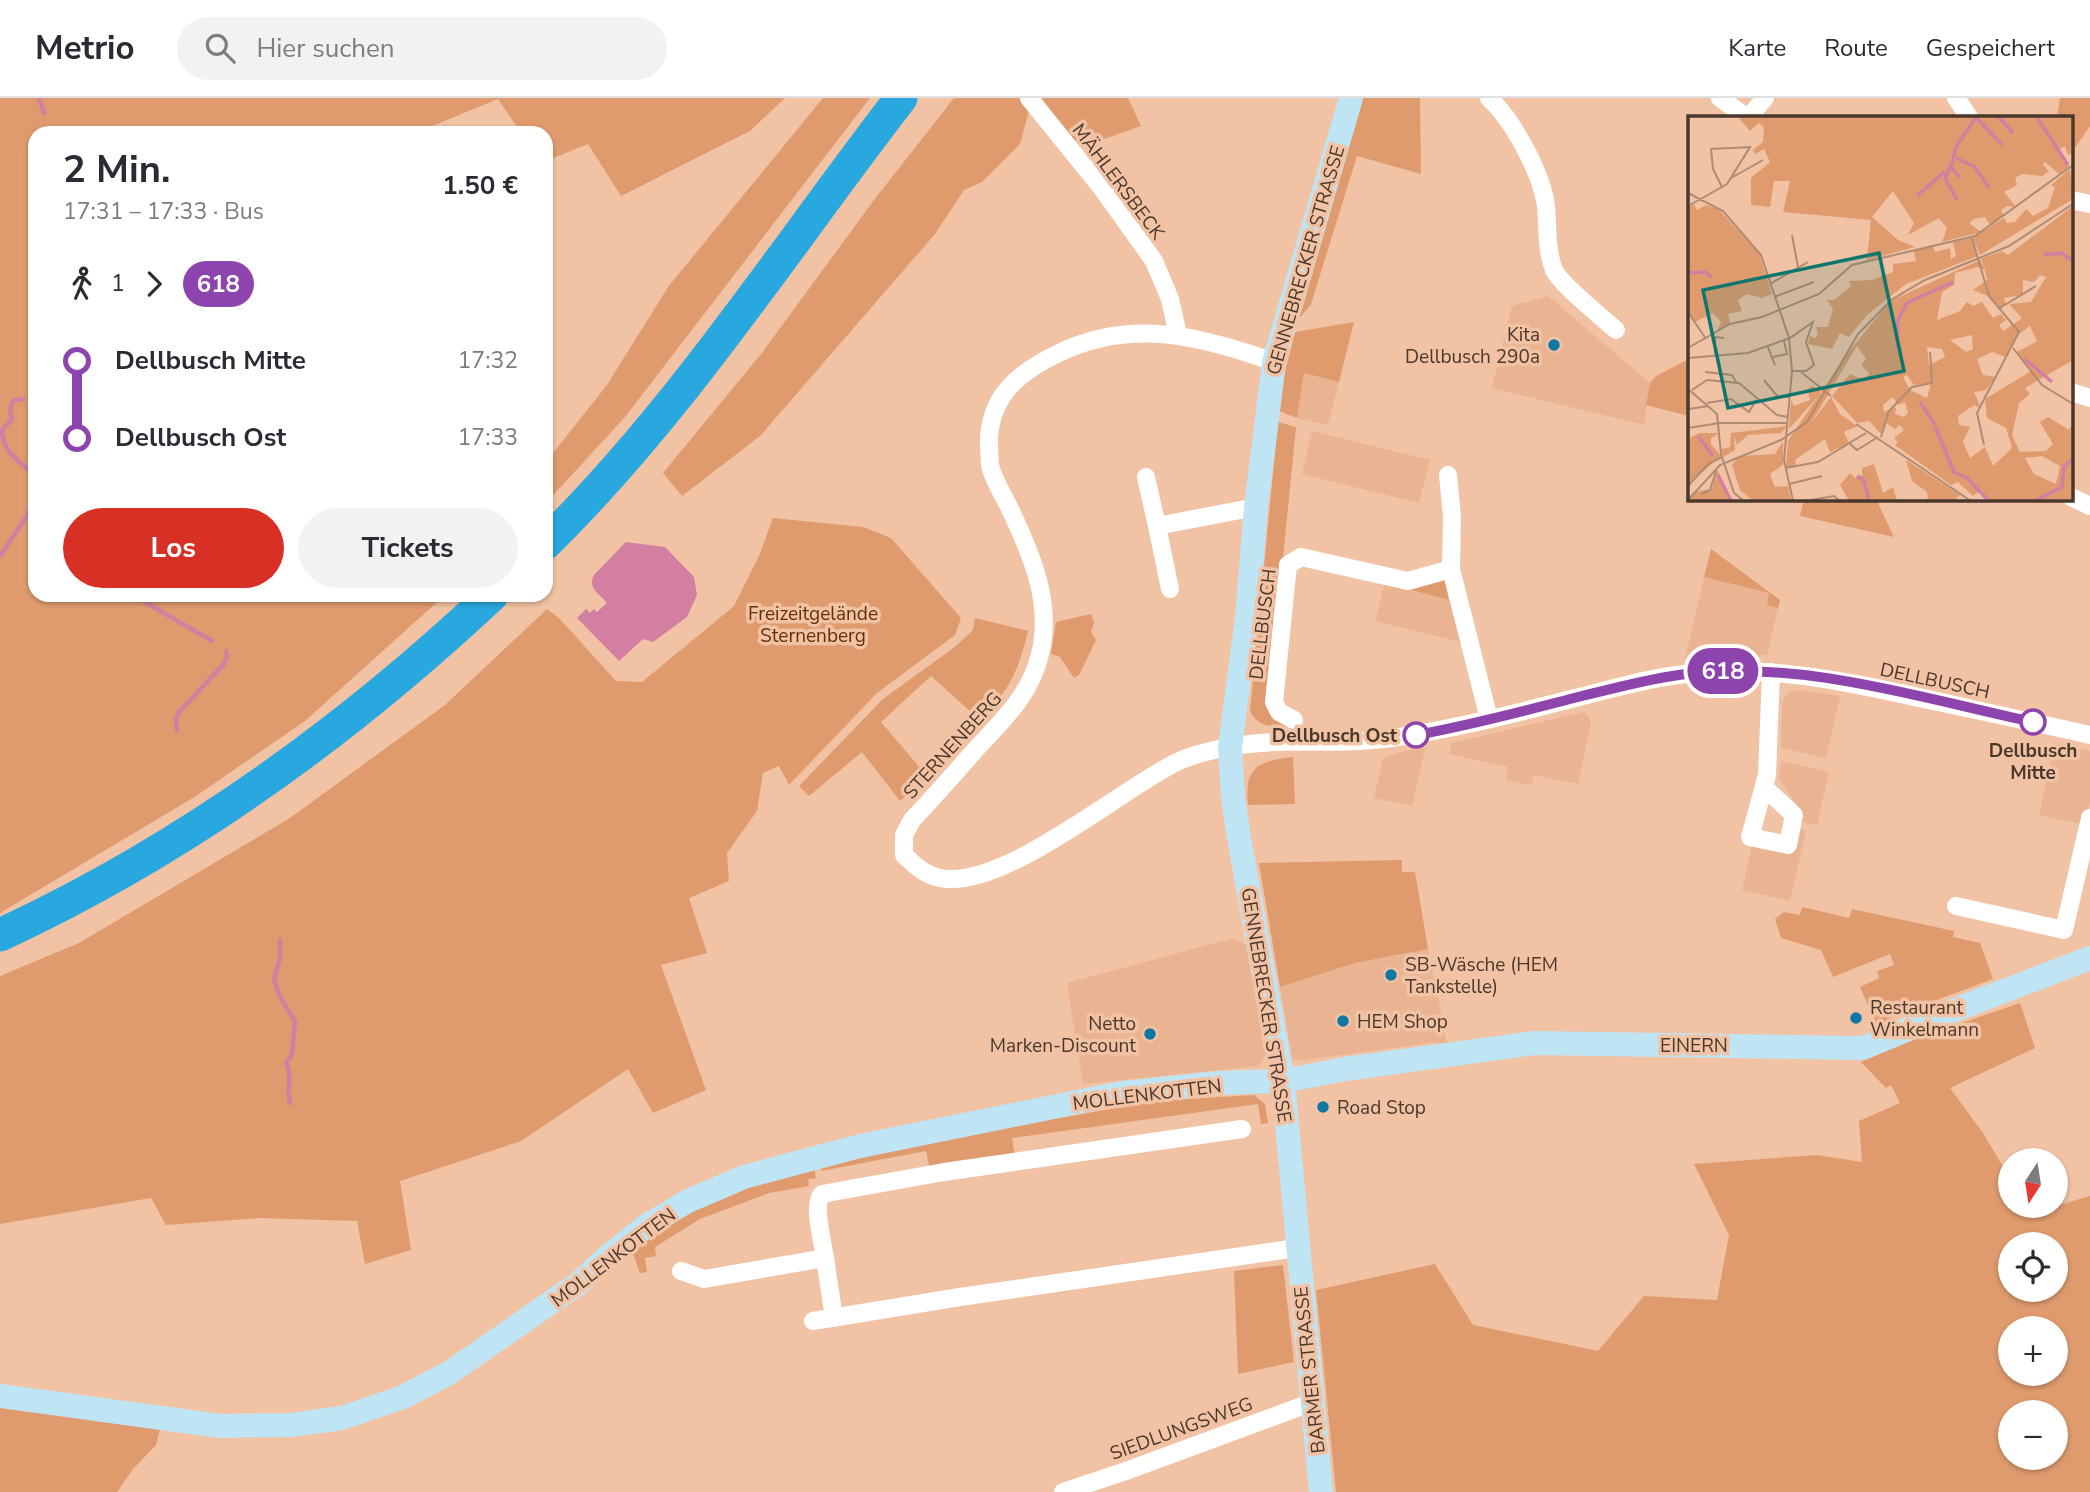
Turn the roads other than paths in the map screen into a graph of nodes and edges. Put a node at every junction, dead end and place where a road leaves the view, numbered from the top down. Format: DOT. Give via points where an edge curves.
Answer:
graph roads {
  1 [pos="876,98"];
  2 [pos="901,98"];
  3 [pos="1030,98"];
  4 [pos="1351,98"];
  5 [pos="1489,98"];
  6 [pos="1720,98"];
  7 [pos="1765,98"];
  8 [pos="1956,98"];
  9 [pos="1746,116"];
  10 [pos="1748,116"];
  11 [pos="1968,116"];
  12 [pos="2072,200"];
  13 [pos="2090,204"];
  14 [pos="1616,330"];
  15 [pos="1178,335"];
  16 [pos="1274,362"];
  17 [pos="2072,392"];
  18 [pos="2090,398"];
  19 [pos="1448,475"];
  20 [pos="1146,477"];
  21 [pos="2072,497"];
  22 [pos="2090,506"];
  23 [pos="553,507"];
  24 [pos="1256,507"];
  25 [pos="1157,526"];
  26 [pos="553,536"];
  27 [pos="1451,569"];
  28 [pos="1170,589"];
  29 [pos="458,602"];
  30 [pos="484,602"];
  31 [pos="1771,672"];
  32 [pos="1489,719"];
  33 [pos="1294,720"];
  34 [pos="2090,735"];
  35 [pos="1230,747"];
  36 [pos="1765,788"];
  37 [pos="2090,818"];
  38 [pos="1956,906"];
  39 [pos="0,918"];
  40 [pos="0,935"];
  41 [pos="2090,958"];
  42 [pos="1283,1081"];
  43 [pos="1242,1129"];
  44 [pos="1297,1248"];
  45 [pos="825,1258"];
  46 [pos="681,1271"];
  47 [pos="834,1318"];
  48 [pos="813,1321"];
  49 [pos="0,1396"];
  50 [pos="1313,1402"];
  51 [pos="1063,1492"];
  52 [pos="1321,1492"];
  1 -- 23 [label="highway" via="708,325"];
  2 -- 26 [label="highway" via="655,423"];
  3 -- 15 [label="street, MÄHLERSBECK" via="1154,261"];
  4 -- 16 [label="main road, GENNEBRECKER STRASSE"];
  5 -- 14 [label="street" via="1519,135 1539,182 1555,272"];
  6 -- 9 [label="street"];
  7 -- 10 [label="street"];
  8 -- 11 [label="street"];
  12 -- 13 [label="street"];
  15 -- 16 [label="street, STERNENBERG"];
  15 -- 35 [label="street, STERNENBERG" via="1117,334 1080,343 1024,372 1000,400 989,428 990,467 1038,576 1045,619 1041,653 1033,677 1010,714 912,820 904,835 904,855 920,871 939,878 983,873 1079,826 1179,761"];
  16 -- 24 [label="main road, GENNEBRECKER STRASSE"];
  17 -- 18 [label="street"];
  19 -- 27 [label="street"];
  20 -- 25 [label="street"];
  21 -- 22 [label="street"];
  24 -- 25 [label="street"];
  24 -- 35 [label="main road, GENNEBRECKER STRASSE"];
  25 -- 28 [label="street"];
  27 -- 32 [label="street"];
  27 -- 33 [label="street, DELLBUSCH" via="1408,582 1301,556 1288,565 1274,702 1279,712"];
  29 -- 39 [label="highway" via="344,699 219,790 113,857"];
  30 -- 40 [label="highway" via="374,698 270,776 117,873"];
  31 -- 32 [label="street, DELLBUSCH" via="1727,671 1644,681"];
  31 -- 34 [label="street, DELLBUSCH" via="1830,678"];
  31 -- 36 [label="street"];
  32 -- 35 [label="street, DELLBUSCH" via="1394,738"];
  35 -- 42 [label="main road, GENNEBRECKER STRASSE" via="1239,838"];
  37 -- 38 [label="street" via="2064,930"];
  41 -- 42 [label="main road, EINERN" via="1863,1048 1534,1043"];
  42 -- 44 [label="main road, GENNEBRECKER STRASSE"];
  42 -- 49 [label="main road, MOLLENKOTTEN" via="1122,1093 860,1146 744,1177 649,1224 579,1283 449,1373 402,1397 342,1418 291,1425 220,1426"];
  43 -- 45 [label="street" via="822,1194 817,1207"];
  44 -- 47 [label="street"];
  44 -- 50 [label="main road, BARMER STRASSE"];
  45 -- 46 [label="street" via="704,1279"];
  45 -- 47 [label="street"];
  47 -- 48 [label="street"];
  50 -- 51 [label="street, SIEDLUNGSWEG"];
  50 -- 52 [label="main road, BARMER STRASSE"];
}
